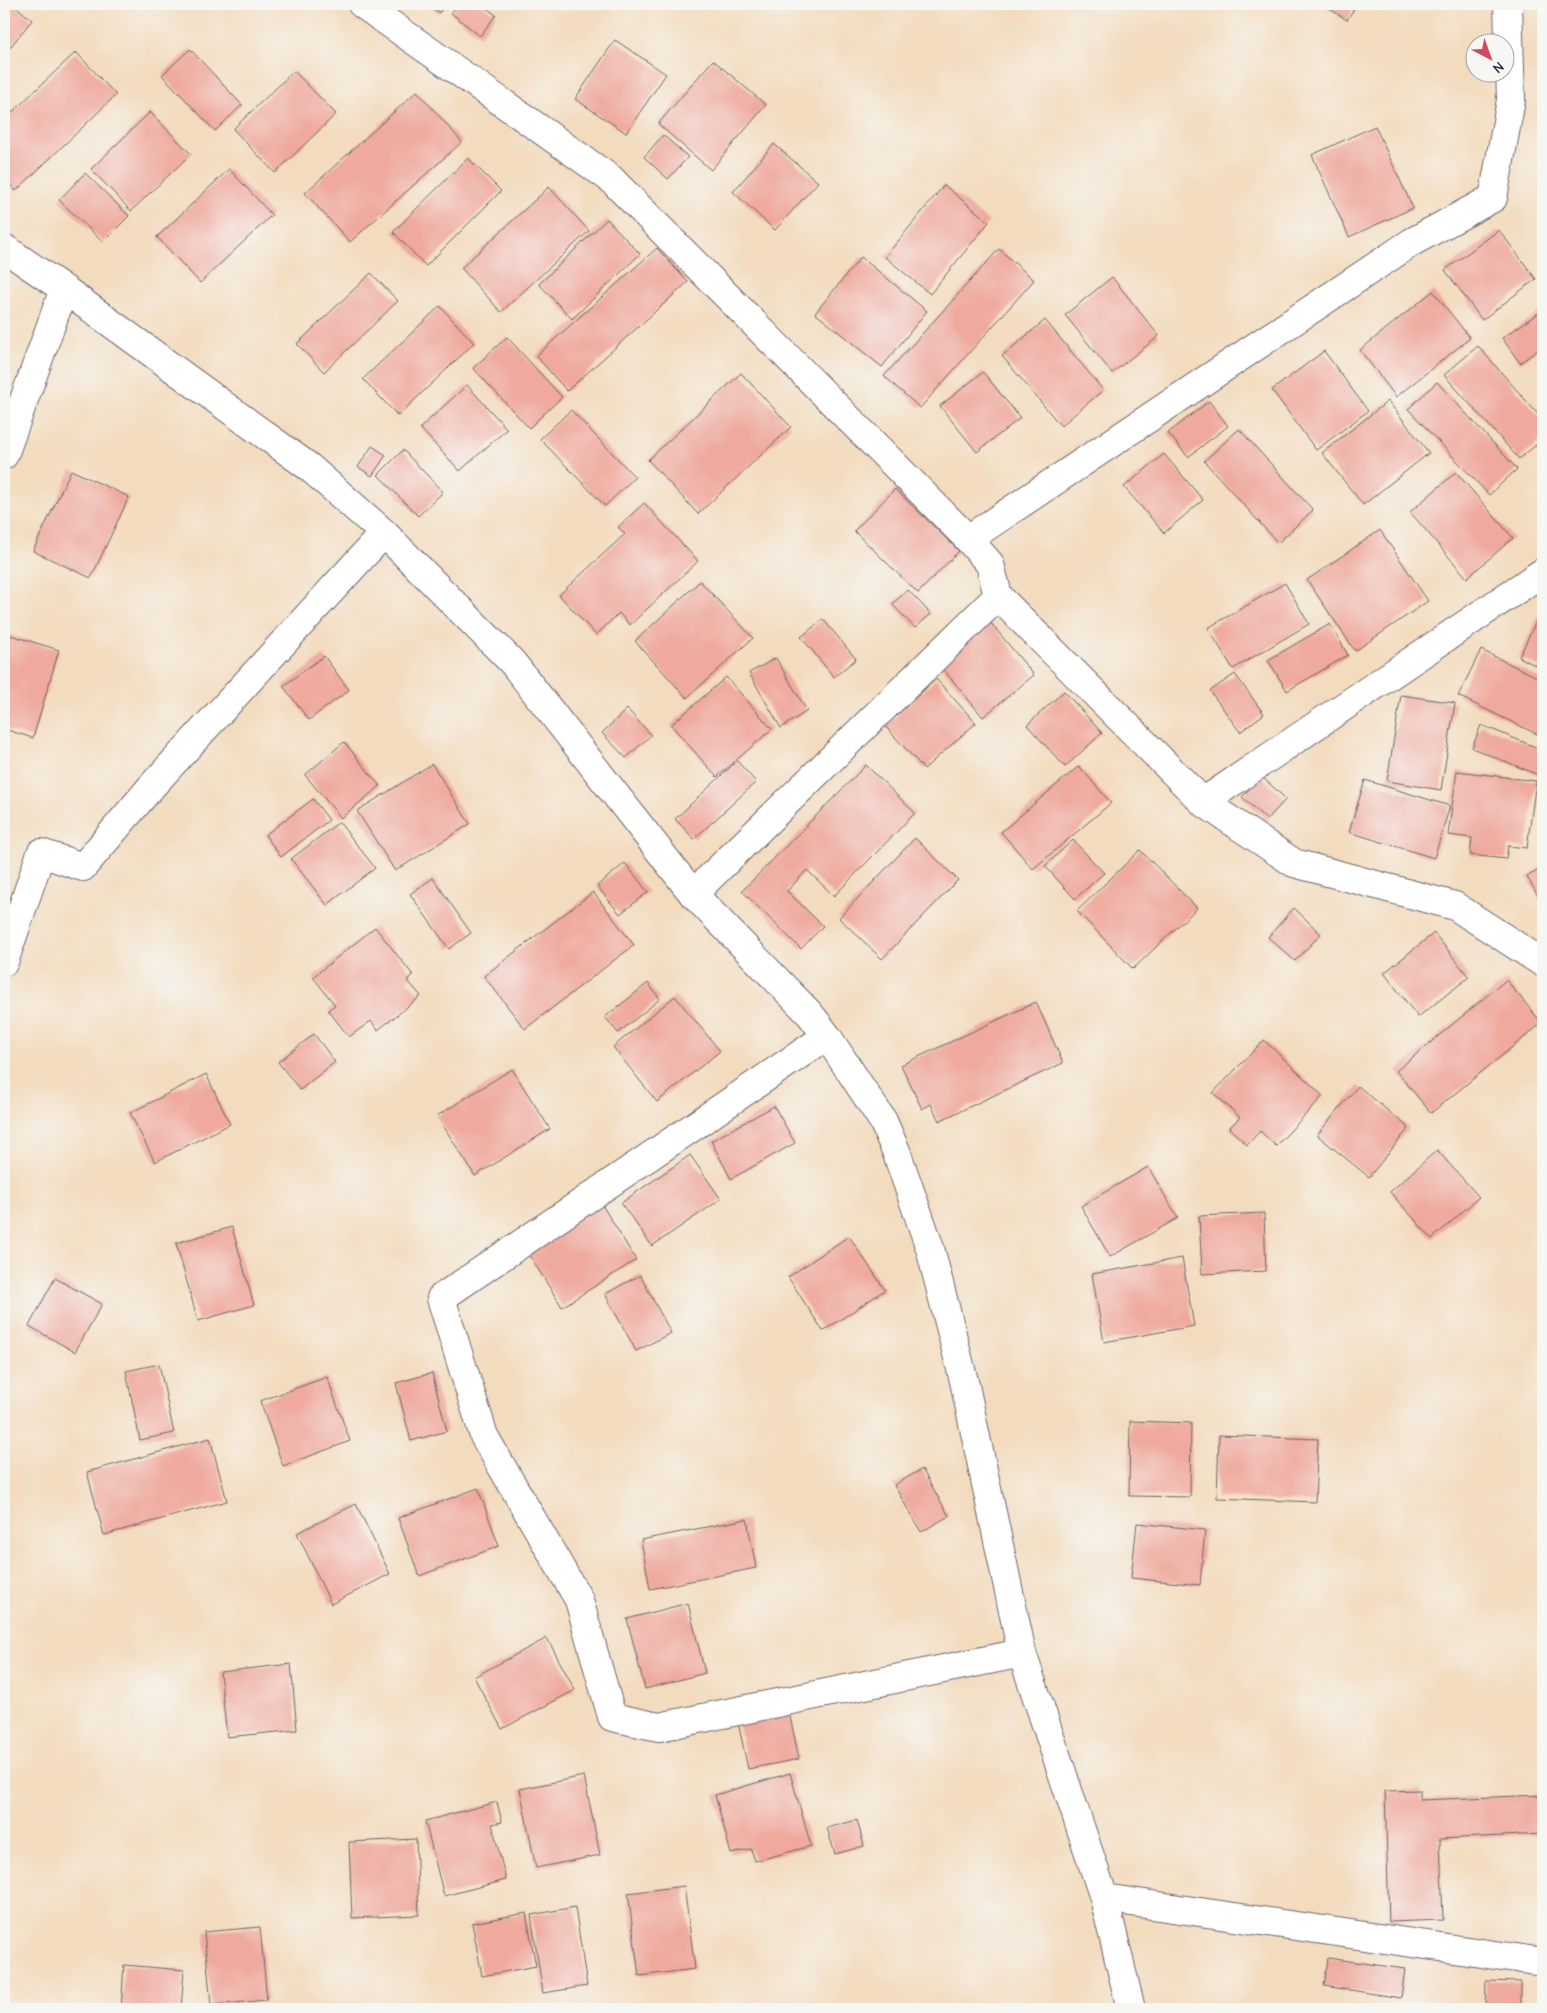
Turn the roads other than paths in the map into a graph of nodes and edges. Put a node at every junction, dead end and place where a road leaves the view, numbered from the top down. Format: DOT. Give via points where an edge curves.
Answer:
graph roads {
  1 [pos="362,4"];
  2 [pos="1508,4"];
  3 [pos="4,248"];
  4 [pos="64,289"];
  5 [pos="4,455"];
  6 [pos="384,533"];
  7 [pos="968,539"];
  8 [pos="1543,572"];
  9 [pos="998,596"];
  10 [pos="1203,802"];
  11 [pos="693,894"];
  12 [pos="4,962"];
  13 [pos="1543,963"];
  14 [pos="827,1036"];
  15 [pos="1022,1653"];
  16 [pos="1104,1898"];
  17 [pos="1543,1962"];
  18 [pos="1131,2009"];
  1 -- 7 [label="street" via="612,179"];
  2 -- 7 [label="street" via="1511,100 1492,198 1412,242"];
  3 -- 4 [label="street"];
  4 -- 5 [label="street"];
  4 -- 6 [label="street" via="309,467"];
  6 -- 11 [label="street" via="512,662"];
  6 -- 12 [label="street" via="151,787 83,867 41,853"];
  7 -- 9 [label="street" via="990,564"];
  8 -- 10 [label="street"];
  9 -- 10 [label="street"];
  9 -- 11 [label="street"];
  10 -- 13 [label="street" via="1294,863 1456,906"];
  11 -- 14 [label="street" via="810,1014"];
  14 -- 15 [label="street" via="883,1121 930,1248 964,1380"];
  14 -- 15 [label="street" via="441,1298 484,1436 579,1600 612,1717 659,1727"];
  15 -- 16 [label="street"];
  16 -- 17 [label="street"];
  16 -- 18 [label="street"];
}
